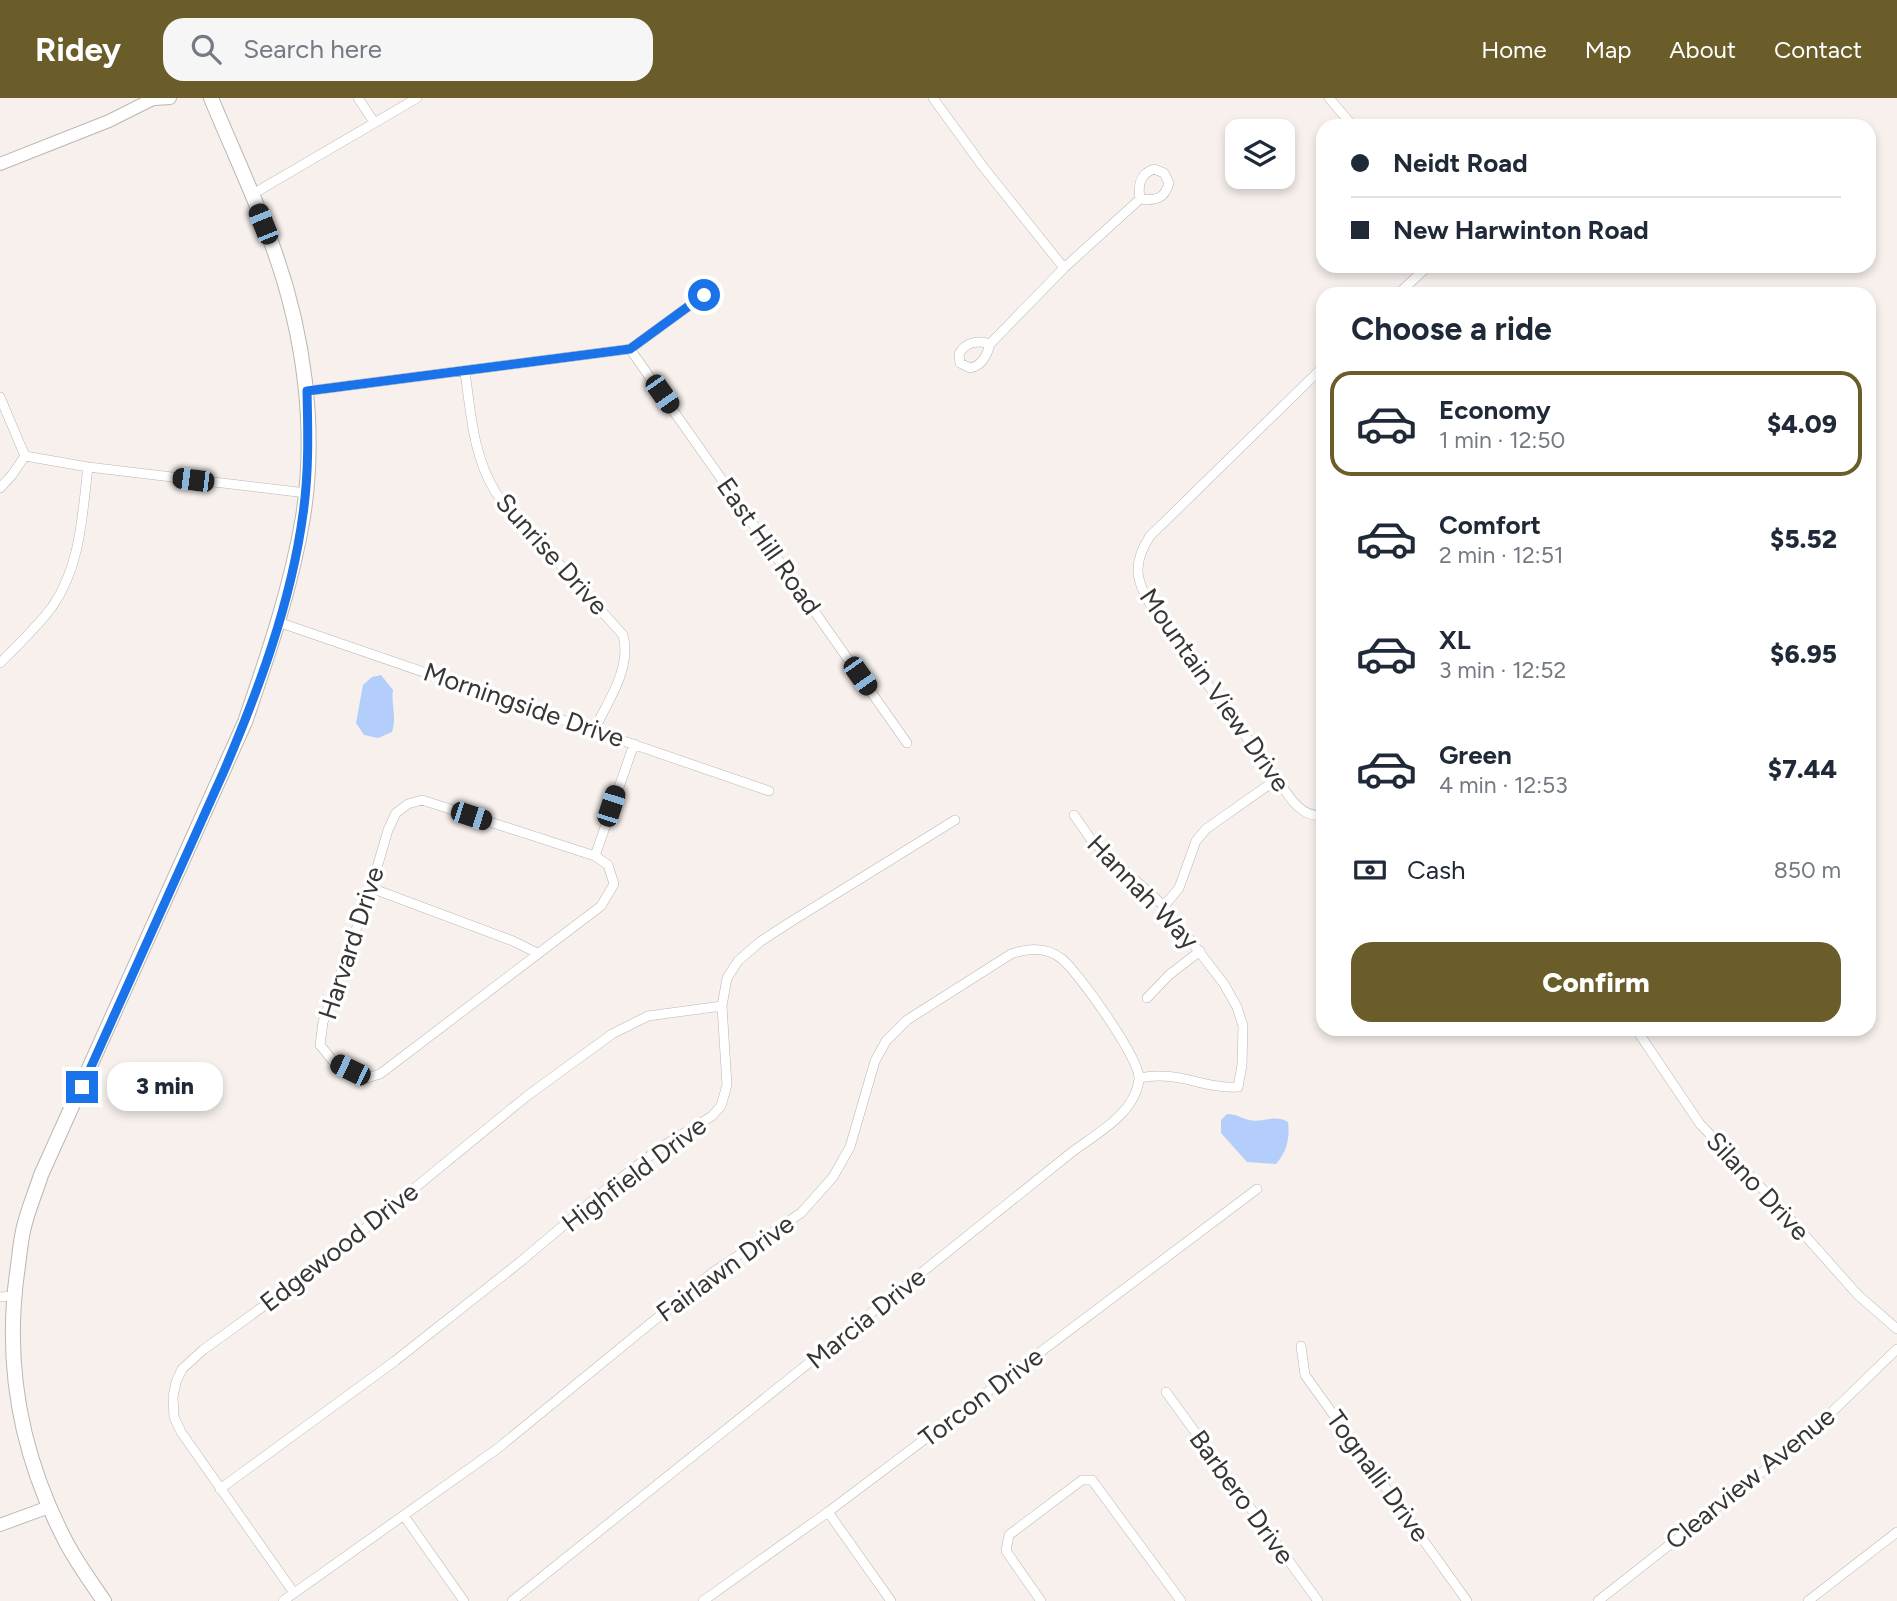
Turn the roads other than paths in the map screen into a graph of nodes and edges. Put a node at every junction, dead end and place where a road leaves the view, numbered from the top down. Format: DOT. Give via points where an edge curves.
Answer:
graph roads {
  1 [pos="155,98"];
  2 [pos="170,98"];
  3 [pos="211,98"];
  4 [pos="358,98"];
  5 [pos="417,98"];
  6 [pos="933,98"];
  7 [pos="1328,98"];
  8 [pos="1347,119"];
  9 [pos="374,122"];
  10 [pos="0,164"];
  11 [pos="251,195"];
  12 [pos="1140,199"];
  13 [pos="1064,268"];
  14 [pos="1420,273"];
  15 [pos="1406,287"];
  16 [pos="704,295"];
  17 [pos="990,344"];
  18 [pos="630,349"];
  19 [pos="465,372"];
  20 [pos="1316,374"];
  21 [pos="307,391"];
  22 [pos="0,397"];
  23 [pos="25,456"];
  24 [pos="88,467"];
  25 [pos="0,488"];
  26 [pos="306,493"];
  27 [pos="278,622"];
  28 [pos="0,663"];
  29 [pos="594,730"];
  30 [pos="907,743"];
  31 [pos="634,744"];
  32 [pos="1277,779"];
  33 [pos="769,791"];
  34 [pos="1074,815"];
  35 [pos="1316,815"];
  36 [pos="955,820"];
  37 [pos="595,856"];
  38 [pos="371,888"];
  39 [pos="1164,906"];
  40 [pos="1200,951"];
  41 [pos="537,953"];
  42 [pos="1147,998"];
  43 [pos="722,1006"];
  44 [pos="1641,1036"];
  45 [pos="1139,1078"];
  46 [pos="1257,1189"];
  47 [pos="7,1296"];
  48 [pos="1897,1329"];
  49 [pos="1301,1346"];
  50 [pos="1897,1349"];
  51 [pos="1166,1392"];
  52 [pos="220,1489"];
  53 [pos="49,1507"];
  54 [pos="828,1512"];
  55 [pos="404,1516"];
  56 [pos="0,1525"];
  57 [pos="1897,1532"];
  58 [pos="294,1593"];
  59 [pos="104,1601"];
  60 [pos="283,1601"];
  61 [pos="464,1601"];
  62 [pos="512,1601"];
  63 [pos="703,1601"];
  64 [pos="891,1601"];
  65 [pos="1041,1601"];
  66 [pos="1181,1601"];
  67 [pos="1318,1601"];
  68 [pos="1467,1601"];
  69 [pos="1598,1601"];
  70 [pos="1808,1601"];
  1 -- 2 [label="main road"];
  1 -- 10 [label="main road"];
  3 -- 11 [label="main road"];
  4 -- 9 [label="street"];
  5 -- 9 [label="street"];
  6 -- 13 [label="street"];
  7 -- 8 [label="street"];
  9 -- 11 [label="street"];
  11 -- 21 [label="main road" via="290,304"];
  12 -- 13 [label="street"];
  13 -- 17 [label="street"];
  14 -- 15 [label="street"];
  16 -- 18 [label="street"];
  18 -- 19 [label="street"];
  18 -- 30 [label="street, East Hill Road"];
  19 -- 21 [label="street"];
  19 -- 29 [label="street, Sunrise Drive" via="477,454 486,477 623,635 627,650 621,674"];
  20 -- 32 [label="street, Mountain View Drive" via="1150,536 1137,566 1139,582 1154,611"];
  21 -- 26 [label="main road"];
  22 -- 23 [label="street"];
  23 -- 24 [label="street"];
  23 -- 25 [label="street"];
  24 -- 26 [label="street"];
  24 -- 28 [label="street" via="79,540 62,590"];
  26 -- 27 [label="main road"];
  27 -- 29 [label="street, Morningside Drive"];
  27 -- 47 [label="main road" via="245,722 41,1175"];
  29 -- 31 [label="street, Morningside Drive"];
  31 -- 33 [label="street, Morningside Drive"];
  31 -- 37 [label="street"];
  32 -- 35 [label="street, Mountain View Drive" via="1297,806"];
  32 -- 39 [label="street" via="1206,829 1196,841 1179,888"];
  34 -- 39 [label="street, Hannah Way" via="1100,849"];
  36 -- 43 [label="street, Highfield Drive" via="749,950 727,978"];
  37 -- 38 [label="street, Harvard Drive" via="422,800 396,814"];
  37 -- 41 [label="street, Harvard Drive" via="608,865 614,884 601,906"];
  38 -- 41 [label="street"];
  38 -- 41 [label="street, Harvard Drive" via="323,1022 320,1045 333,1061 366,1078 380,1074"];
  39 -- 40 [label="street, Hannah Way"];
  40 -- 42 [label="street"];
  40 -- 45 [label="street, Hannah Way" via="1237,1007 1243,1026 1238,1087 1222,1088 1176,1075"];
  43 -- 52 [label="street, Highfield Drive" via="727,1085 712,1116 609,1186 395,1361"];
  43 -- 52 [label="street, Edgewood Drive" via="648,1016 612,1034 182,1369 173,1397 174,1417"];
  44 -- 48 [label="street, Silano Drive" via="1700,1124 1858,1295"];
  45 -- 55 [label="street, Fairlawn Drive" via="1121,1035 1061,958 1028,949 1004,958 907,1020 886,1041 875,1061 850,1147 833,1177 801,1213 712,1273 497,1449"];
  45 -- 62 [label="street, Marcia Drive" via="1121,1114"];
  46 -- 54 [label="street, Torcon Drive"];
  47 -- 53 [label="main road" via="24,1437"];
  49 -- 68 [label="street, Tognalli Drive" via="1305,1375"];
  50 -- 69 [label="street, Clearview Avenue" via="1804,1438"];
  51 -- 67 [label="street, Barbero Drive"];
  52 -- 58 [label="street, Edgewood Drive"];
  53 -- 56 [label="main road"];
  53 -- 59 [label="main road"];
  54 -- 63 [label="street, Torcon Drive"];
  54 -- 64 [label="street"];
  55 -- 58 [label="street, Fairlawn Drive"];
  55 -- 61 [label="street"];
  57 -- 70 [label="street"];
  58 -- 60 [label="street, Fairlawn Drive"];
  65 -- 66 [label="street" via="1006,1551 1009,1535 1082,1480 1092,1480"];
}
